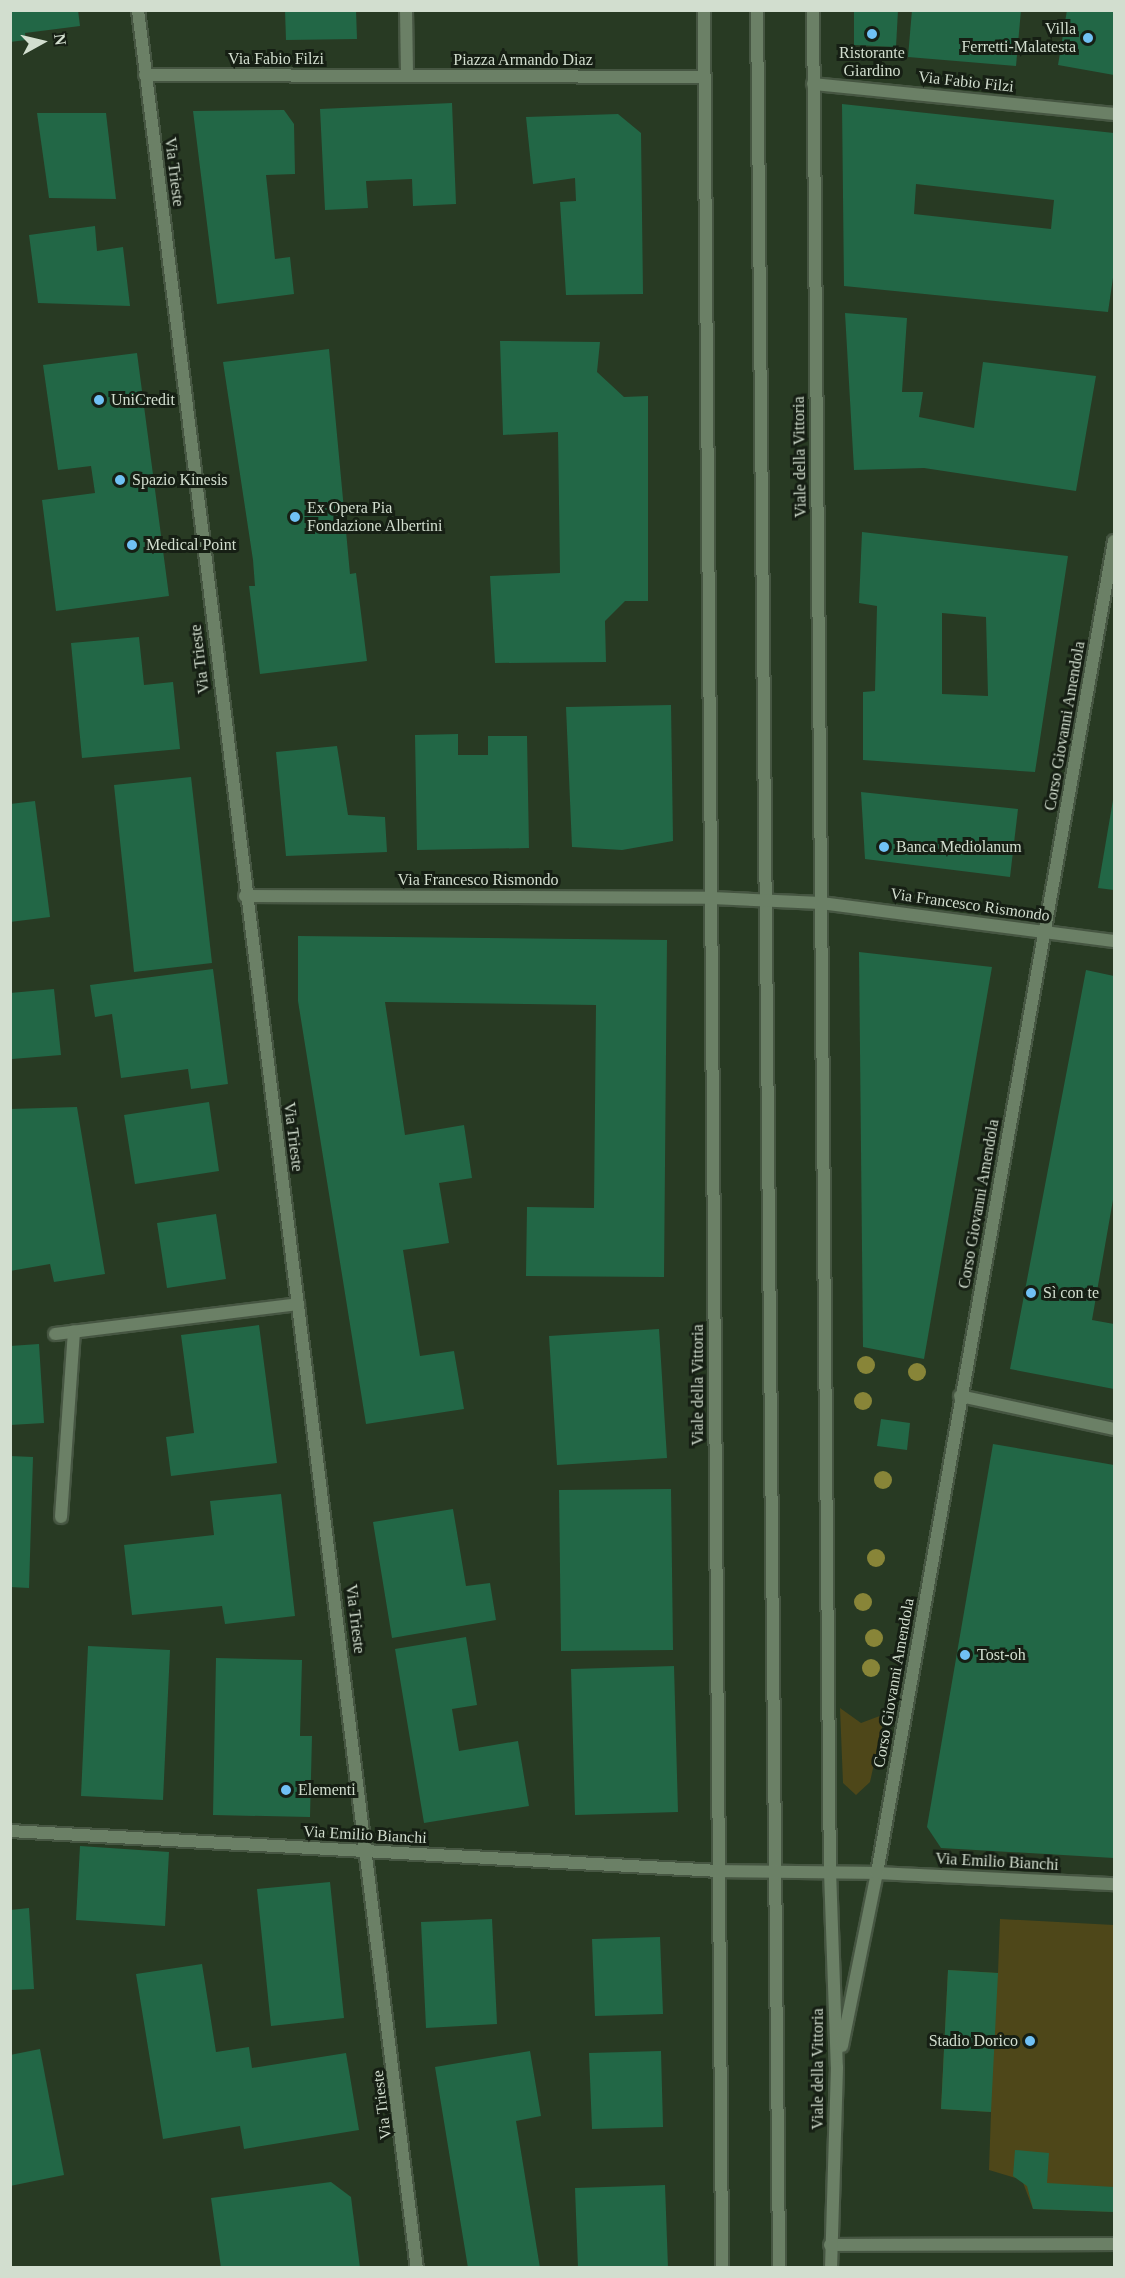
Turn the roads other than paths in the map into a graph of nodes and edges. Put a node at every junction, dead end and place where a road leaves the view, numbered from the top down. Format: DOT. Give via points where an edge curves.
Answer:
graph roads {
  1 [pos="138,10"];
  2 [pos="406,10"];
  3 [pos="704,10"];
  4 [pos="757,10"];
  5 [pos="813,10"];
  6 [pos="145,75"];
  7 [pos="407,76"];
  8 [pos="705,77"];
  9 [pos="813,84"];
  10 [pos="1114,114"];
  11 [pos="1114,541"];
  12 [pos="245,896"];
  13 [pos="712,898"];
  14 [pos="766,901"];
  15 [pos="820,903"];
  16 [pos="1045,932"];
  17 [pos="1114,941"];
  18 [pos="298,1304"];
  19 [pos="75,1331"];
  20 [pos="55,1334"];
  21 [pos="960,1396"];
  22 [pos="1114,1429"];
  23 [pos="61,1517"];
  24 [pos="10,1831"];
  25 [pos="368,1851"];
  26 [pos="718,1871"];
  27 [pos="830,1871"];
  28 [pos="877,1873"];
  29 [pos="775,1874"];
  30 [pos="1114,1884"];
  31 [pos="837,2067"];
  32 [pos="1114,2244"];
  33 [pos="830,2245"];
  34 [pos="417,2268"];
  35 [pos="723,2268"];
  36 [pos="779,2268"];
  37 [pos="831,2268"];
  1 -- 6 [label="street, Via Trieste"];
  2 -- 7 [label="street"];
  3 -- 8 [label="street, Viale della Vittoria"];
  4 -- 14 [label="street"];
  5 -- 9 [label="street, Viale della Vittoria"];
  6 -- 7 [label="street, Via Fabio Filzi"];
  6 -- 12 [label="street, Via Trieste"];
  7 -- 8 [label="street, Piazza Armando Diaz"];
  8 -- 13 [label="street, Viale della Vittoria"];
  9 -- 10 [label="street, Via Fabio Filzi"];
  9 -- 15 [label="street, Viale della Vittoria"];
  11 -- 16 [label="street, Corso Giovanni Amendola"];
  12 -- 13 [label="street, Via Francesco Rismondo"];
  12 -- 18 [label="street, Via Trieste"];
  13 -- 14 [label="street"];
  13 -- 26 [label="street, Viale della Vittoria"];
  14 -- 15 [label="street"];
  14 -- 29 [label="street"];
  15 -- 16 [label="street, Via Francesco Rismondo"];
  15 -- 27 [label="street, Viale della Vittoria"];
  16 -- 17 [label="street, Via Francesco Rismondo"];
  16 -- 21 [label="street, Corso Giovanni Amendola"];
  18 -- 19 [label="street"];
  18 -- 25 [label="street, Via Trieste"];
  19 -- 20 [label="street"];
  19 -- 23 [label="street"];
  21 -- 22 [label="street"];
  21 -- 28 [label="street, Corso Giovanni Amendola"];
  24 -- 25 [label="street, Via Emilio Bianchi"];
  25 -- 26 [label="street, Via Emilio Bianchi"];
  25 -- 34 [label="street, Via Trieste"];
  26 -- 29 [label="street"];
  26 -- 35 [label="street, Viale della Vittoria"];
  27 -- 28 [label="street"];
  27 -- 29 [label="street"];
  27 -- 31 [label="street, Viale della Vittoria"];
  28 -- 30 [label="street, Via Emilio Bianchi"];
  28 -- 31 [label="street, Corso Giovanni Amendola"];
  29 -- 36 [label="street"];
  31 -- 33 [label="street, Viale della Vittoria"];
  32 -- 33 [label="street"];
  33 -- 37 [label="street, Viale della Vittoria"];
}
